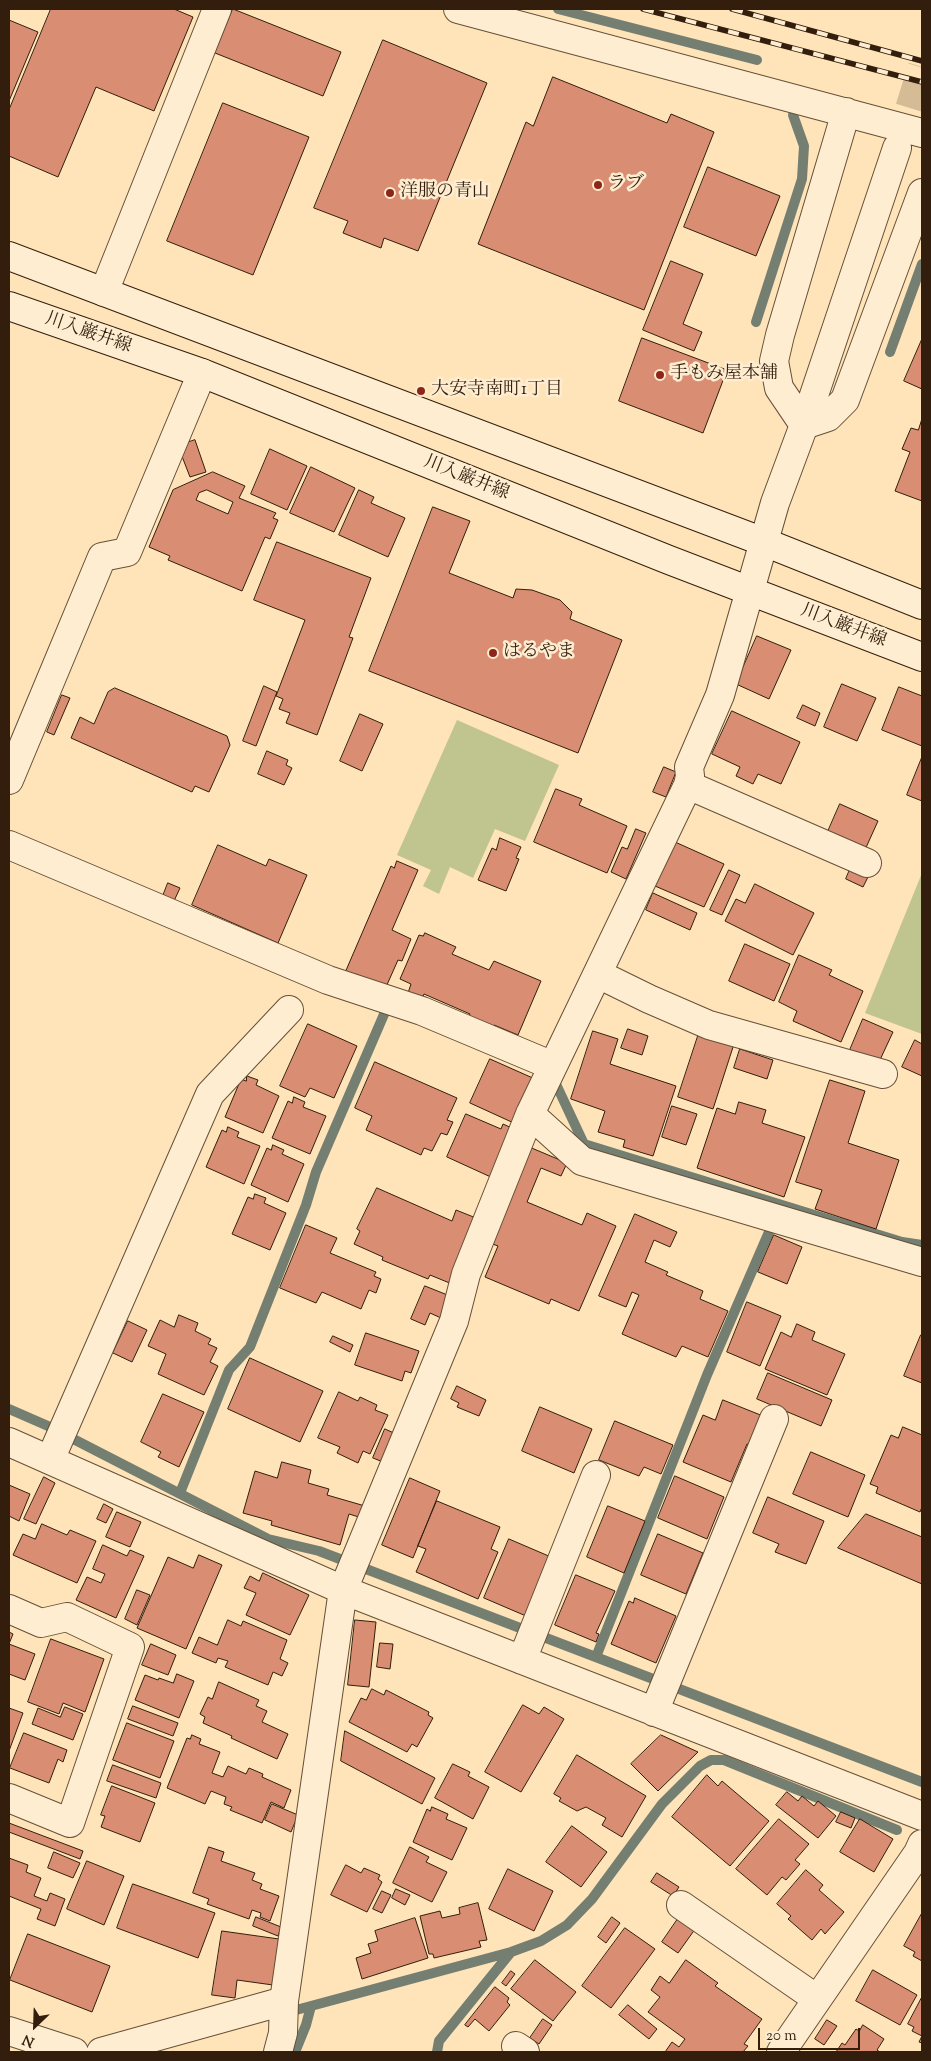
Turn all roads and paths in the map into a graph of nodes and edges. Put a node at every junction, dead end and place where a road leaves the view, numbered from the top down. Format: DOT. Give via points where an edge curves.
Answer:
graph roads {
  1 [pos="217,9"];
  2 [pos="458,9"];
  3 [pos="846,112"];
  4 [pos="922,133"];
  5 [pos="897,148"];
  6 [pos="922,193"];
  7 [pos="9,256"];
  8 [pos="104,292"];
  9 [pos="9,306"];
  10 [pos="202,373"];
  11 [pos="804,425"];
  12 [pos="764,542"];
  13 [pos="751,591"];
  14 [pos="922,605"];
  15 [pos="922,657"];
  16 [pos="9,780"];
  17 [pos="688,784"];
  18 [pos="9,845"];
  19 [pos="867,863"];
  20 [pos="598,974"];
  21 [pos="289,1010"];
  22 [pos="883,1074"];
  23 [pos="548,1075"];
  24 [pos="530,1114"];
  25 [pos="922,1262"];
  26 [pos="774,1419"];
  27 [pos="9,1442"];
  28 [pos="58,1442"];
  29 [pos="596,1475"];
  30 [pos="350,1572"];
  31 [pos="9,1609"];
  32 [pos="530,1641"];
  33 [pos="661,1693"];
  34 [pos="9,1798"];
  35 [pos="922,1816"];
  36 [pos="922,1844"];
  37 [pos="681,1905"];
  38 [pos="817,1999"];
  39 [pos="282,2024"];
  40 [pos="9,2031"];
  41 [pos="74,2052"];
  42 [pos="101,2052"];
  43 [pos="781,2052"];
  1 -- 8 [label="street"];
  2 -- 3 [label="street"];
  3 -- 4 [label="street"];
  3 -- 11 [label="street" via="774,361 779,388"];
  5 -- 11 [label="street"];
  6 -- 11 [label="street" via="845,400 828,416"];
  7 -- 8 [label="street"];
  8 -- 12 [label="street"];
  9 -- 10 [label="street, 川入巌井線"];
  10 -- 13 [label="street, 川入巌井線"];
  10 -- 16 [label="street" via="128,552 102,557"];
  11 -- 12 [label="street"];
  12 -- 13 [label="street"];
  12 -- 14 [label="street"];
  13 -- 15 [label="street, 川入巌井線"];
  13 -- 17 [label="street" via="720,695 688,768"];
  17 -- 19 [label="street"];
  17 -- 20 [label="street"];
  18 -- 23 [label="street" via="328,980 422,1011"];
  20 -- 22 [label="street" via="709,1025"];
  20 -- 23 [label="street"];
  21 -- 28 [label="street" via="210,1094"];
  23 -- 24 [label="street"];
  24 -- 25 [label="street" via="582,1161"];
  24 -- 30 [label="street" via="466,1274 454,1321"];
  26 -- 33 [label="street"];
  27 -- 28 [label="street"];
  28 -- 30 [label="street"];
  29 -- 32 [label="street"];
  30 -- 32 [label="street"];
  30 -- 39 [label="street"];
  31 -- 34 [label="street" via="41,1623 68,1617 130,1647 70,1823"];
  32 -- 33 [label="street"];
  33 -- 35 [label="street"];
  36 -- 38 [label="street"];
  37 -- 38 [label="street"];
  38 -- 43 [label="street"];
  39 -- 42 [label="street"];
  40 -- 41 [label="street"];
}
